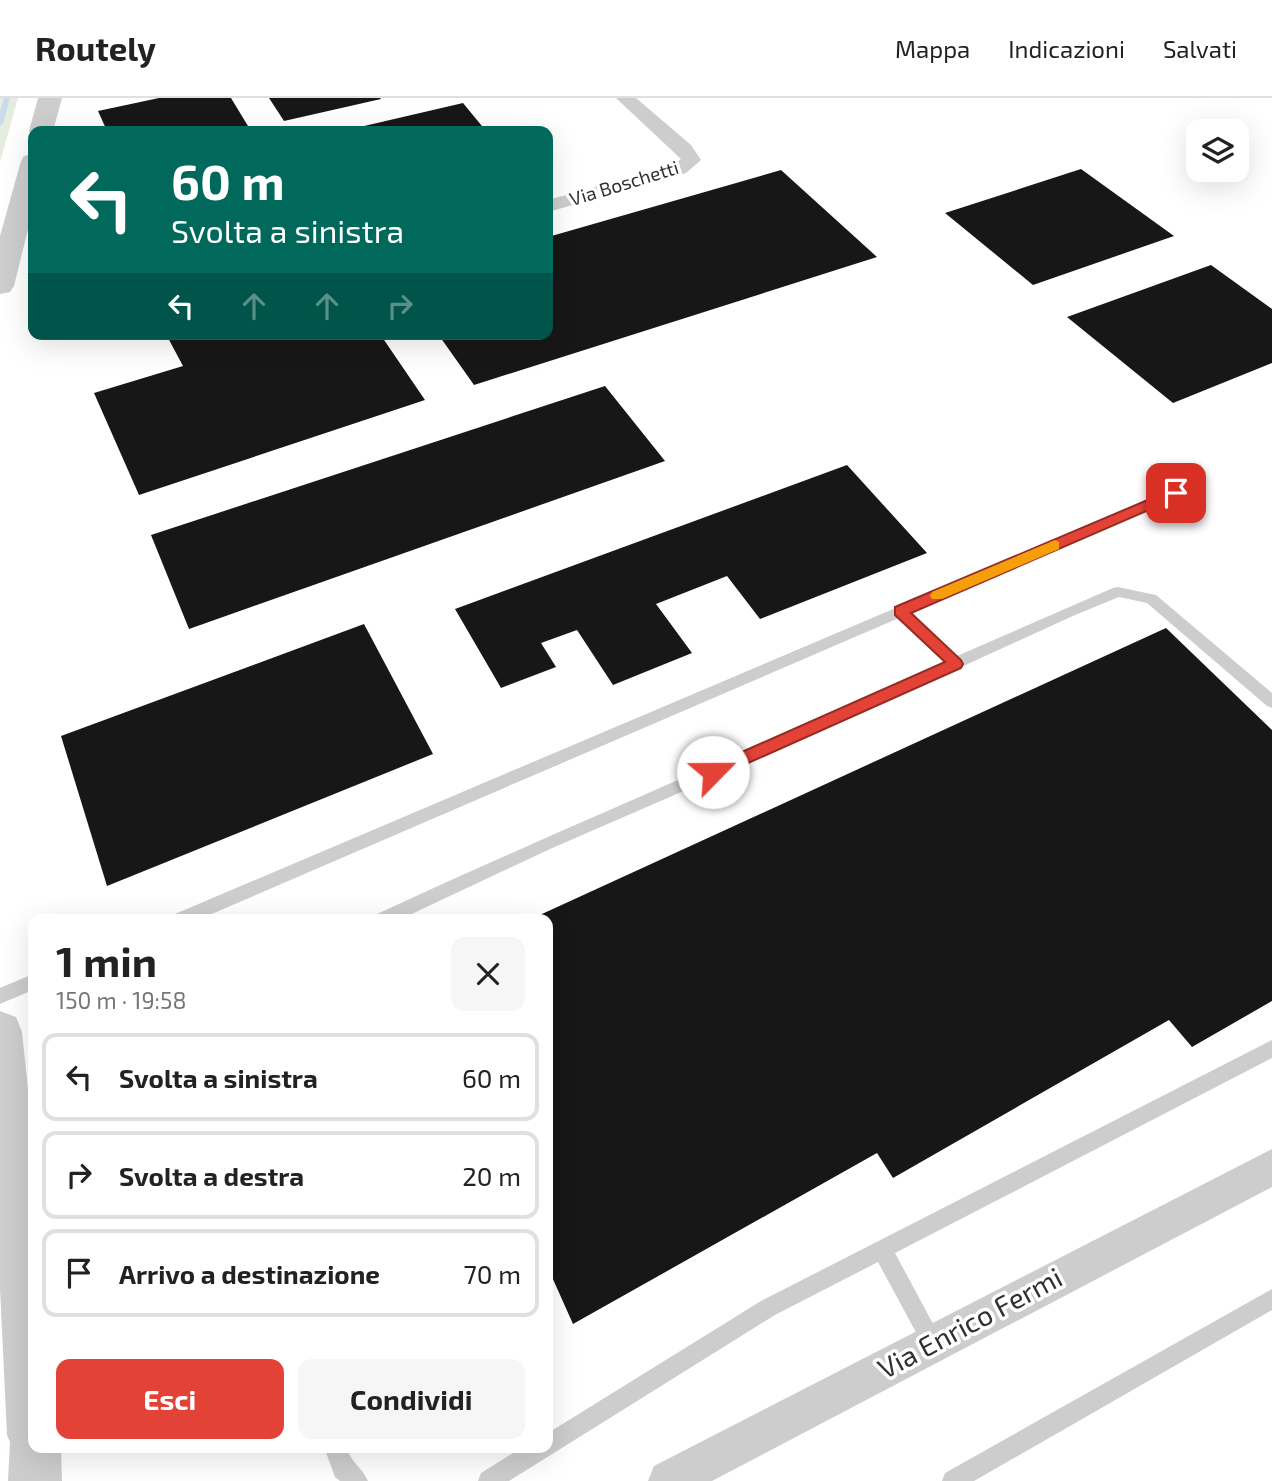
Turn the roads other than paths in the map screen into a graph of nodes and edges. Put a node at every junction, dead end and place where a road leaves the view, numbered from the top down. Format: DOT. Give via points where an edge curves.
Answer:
graph roads {
  1 [pos="50,98"];
  2 [pos="625,98"];
  3 [pos="42,126"];
  4 [pos="28,180"];
  5 [pos="553,205"];
  6 [pos="0,286"];
  7 [pos="1176,493"];
  8 [pos="901,611"];
  9 [pos="956,664"];
  10 [pos="1272,702"];
  11 [pos="193,914"];
  12 [pos="394,914"];
  13 [pos="28,984"];
  14 [pos="0,996"];
  15 [pos="0,1032"];
  16 [pos="1272,1049"];
  17 [pos="1272,1167"];
  18 [pos="882,1249"];
  19 [pos="1272,1299"];
  20 [pos="28,1322"];
  21 [pos="932,1342"];
  22 [pos="553,1442"];
  23 [pos="34,1453"];
  24 [pos="337,1453"];
  25 [pos="535,1453"];
  26 [pos="35,1481"];
  27 [pos="357,1481"];
  28 [pos="489,1481"];
  29 [pos="669,1481"];
  30 [pos="953,1481"];
  1 -- 3 [label="street"];
  2 -- 5 [label="street, Via Boschetti" via="692,160 679,169"];
  4 -- 6 [label="street"];
  7 -- 8 [label="lane"];
  8 -- 9 [label="lane"];
  8 -- 11 [label="lane"];
  9 -- 10 [label="lane" via="1118,592 1151,599"];
  9 -- 12 [label="lane"];
  13 -- 14 [label="lane"];
  15 -- 20 [label="street"];
  16 -- 18 [label="lane"];
  17 -- 21 [label="street, Via Enrico Fermi"];
  18 -- 21 [label="lane"];
  18 -- 22 [label="lane" via="768,1308"];
  19 -- 30 [label="lane"];
  21 -- 29 [label="street, Via Enrico Fermi"];
  23 -- 26 [label="street"];
  24 -- 27 [label="lane" via="343,1469"];
  25 -- 28 [label="lane"];
}
